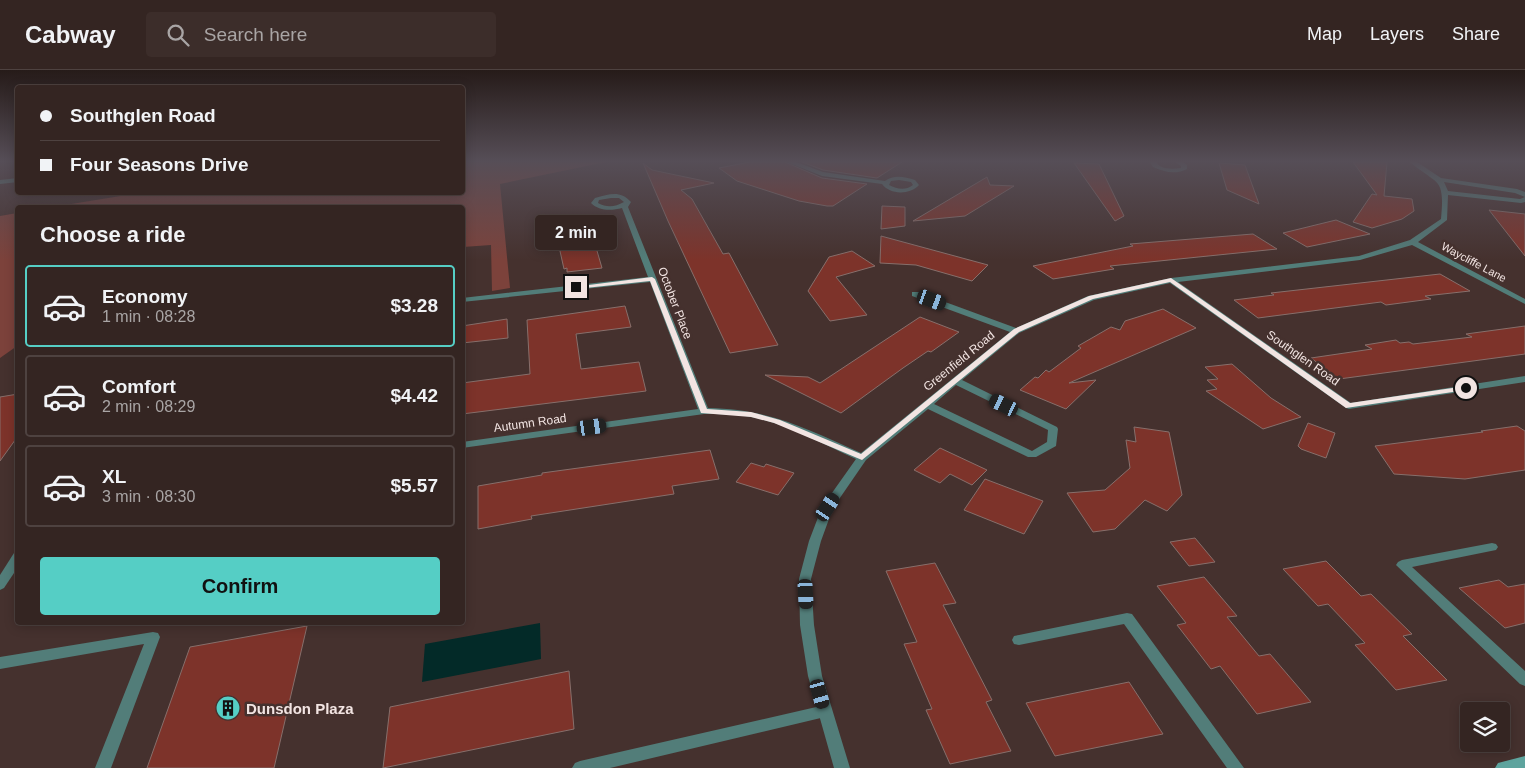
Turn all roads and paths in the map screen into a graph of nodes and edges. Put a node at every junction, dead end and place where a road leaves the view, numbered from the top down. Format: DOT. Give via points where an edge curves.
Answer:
graph roads {
  1 [pos="1447,195"];
  2 [pos="1462,195"];
  3 [pos="1525,197"];
  4 [pos="626,204"];
  5 [pos="1413,242"];
  6 [pos="652,279"];
  7 [pos="1171,280"];
  8 [pos="915,294"];
  9 [pos="465,300"];
  10 [pos="1525,302"];
  11 [pos="1016,330"];
  12 [pos="1525,379"];
  13 [pos="956,381"];
  14 [pos="926,404"];
  15 [pos="704,411"];
  16 [pos="465,445"];
  17 [pos="862,458"];
  18 [pos="1492,547"];
  19 [pos="15,561"];
  20 [pos="0,585"];
  21 [pos="1019,640"];
  22 [pos="0,663"];
  23 [pos="1525,680"];
  24 [pos="825,711"];
  25 [pos="1525,763"];
  26 [pos="103,768"];
  27 [pos="580,768"];
  28 [pos="842,768"];
  29 [pos="1236,768"];
  30 [pos="1503,768"];
  1 -- 5 [label="street, Greenfield Road" via="1444,220"];
  2 -- 3 [label="street" via="1521,201"];
  4 -- 6 [label="street, October Place"];
  5 -- 7 [label="street, Greenfield Road" via="1360,258"];
  5 -- 10 [label="street, Waycliffe Lane"];
  6 -- 9 [label="street"];
  6 -- 15 [label="street, October Place"];
  7 -- 11 [label="street, Greenfield Road" via="1091,298"];
  7 -- 12 [label="street, Southglen Road" via="1349,406"];
  8 -- 11 [label="street"];
  11 -- 13 [label="street, Greenfield Road"];
  13 -- 14 [label="street, Greenfield Road"];
  13 -- 14 [label="street" via="1053,429 1052,444 1032,455"];
  14 -- 17 [label="street, Greenfield Road"];
  15 -- 16 [label="street, Autumn Road"];
  15 -- 17 [label="street, Autumn Road" via="751,414"];
  17 -- 24 [label="street, Greenfield Road" via="828,507 805,578 808,633"];
  18 -- 23 [label="street" via="1402,565"];
  19 -- 20 [label="street"];
  21 -- 29 [label="street" via="1127,618"];
  22 -- 26 [label="street" via="153,636"];
  24 -- 27 [label="street"];
  24 -- 28 [label="street, Greenfield Road"];
  25 -- 30 [label="main road"];
}
